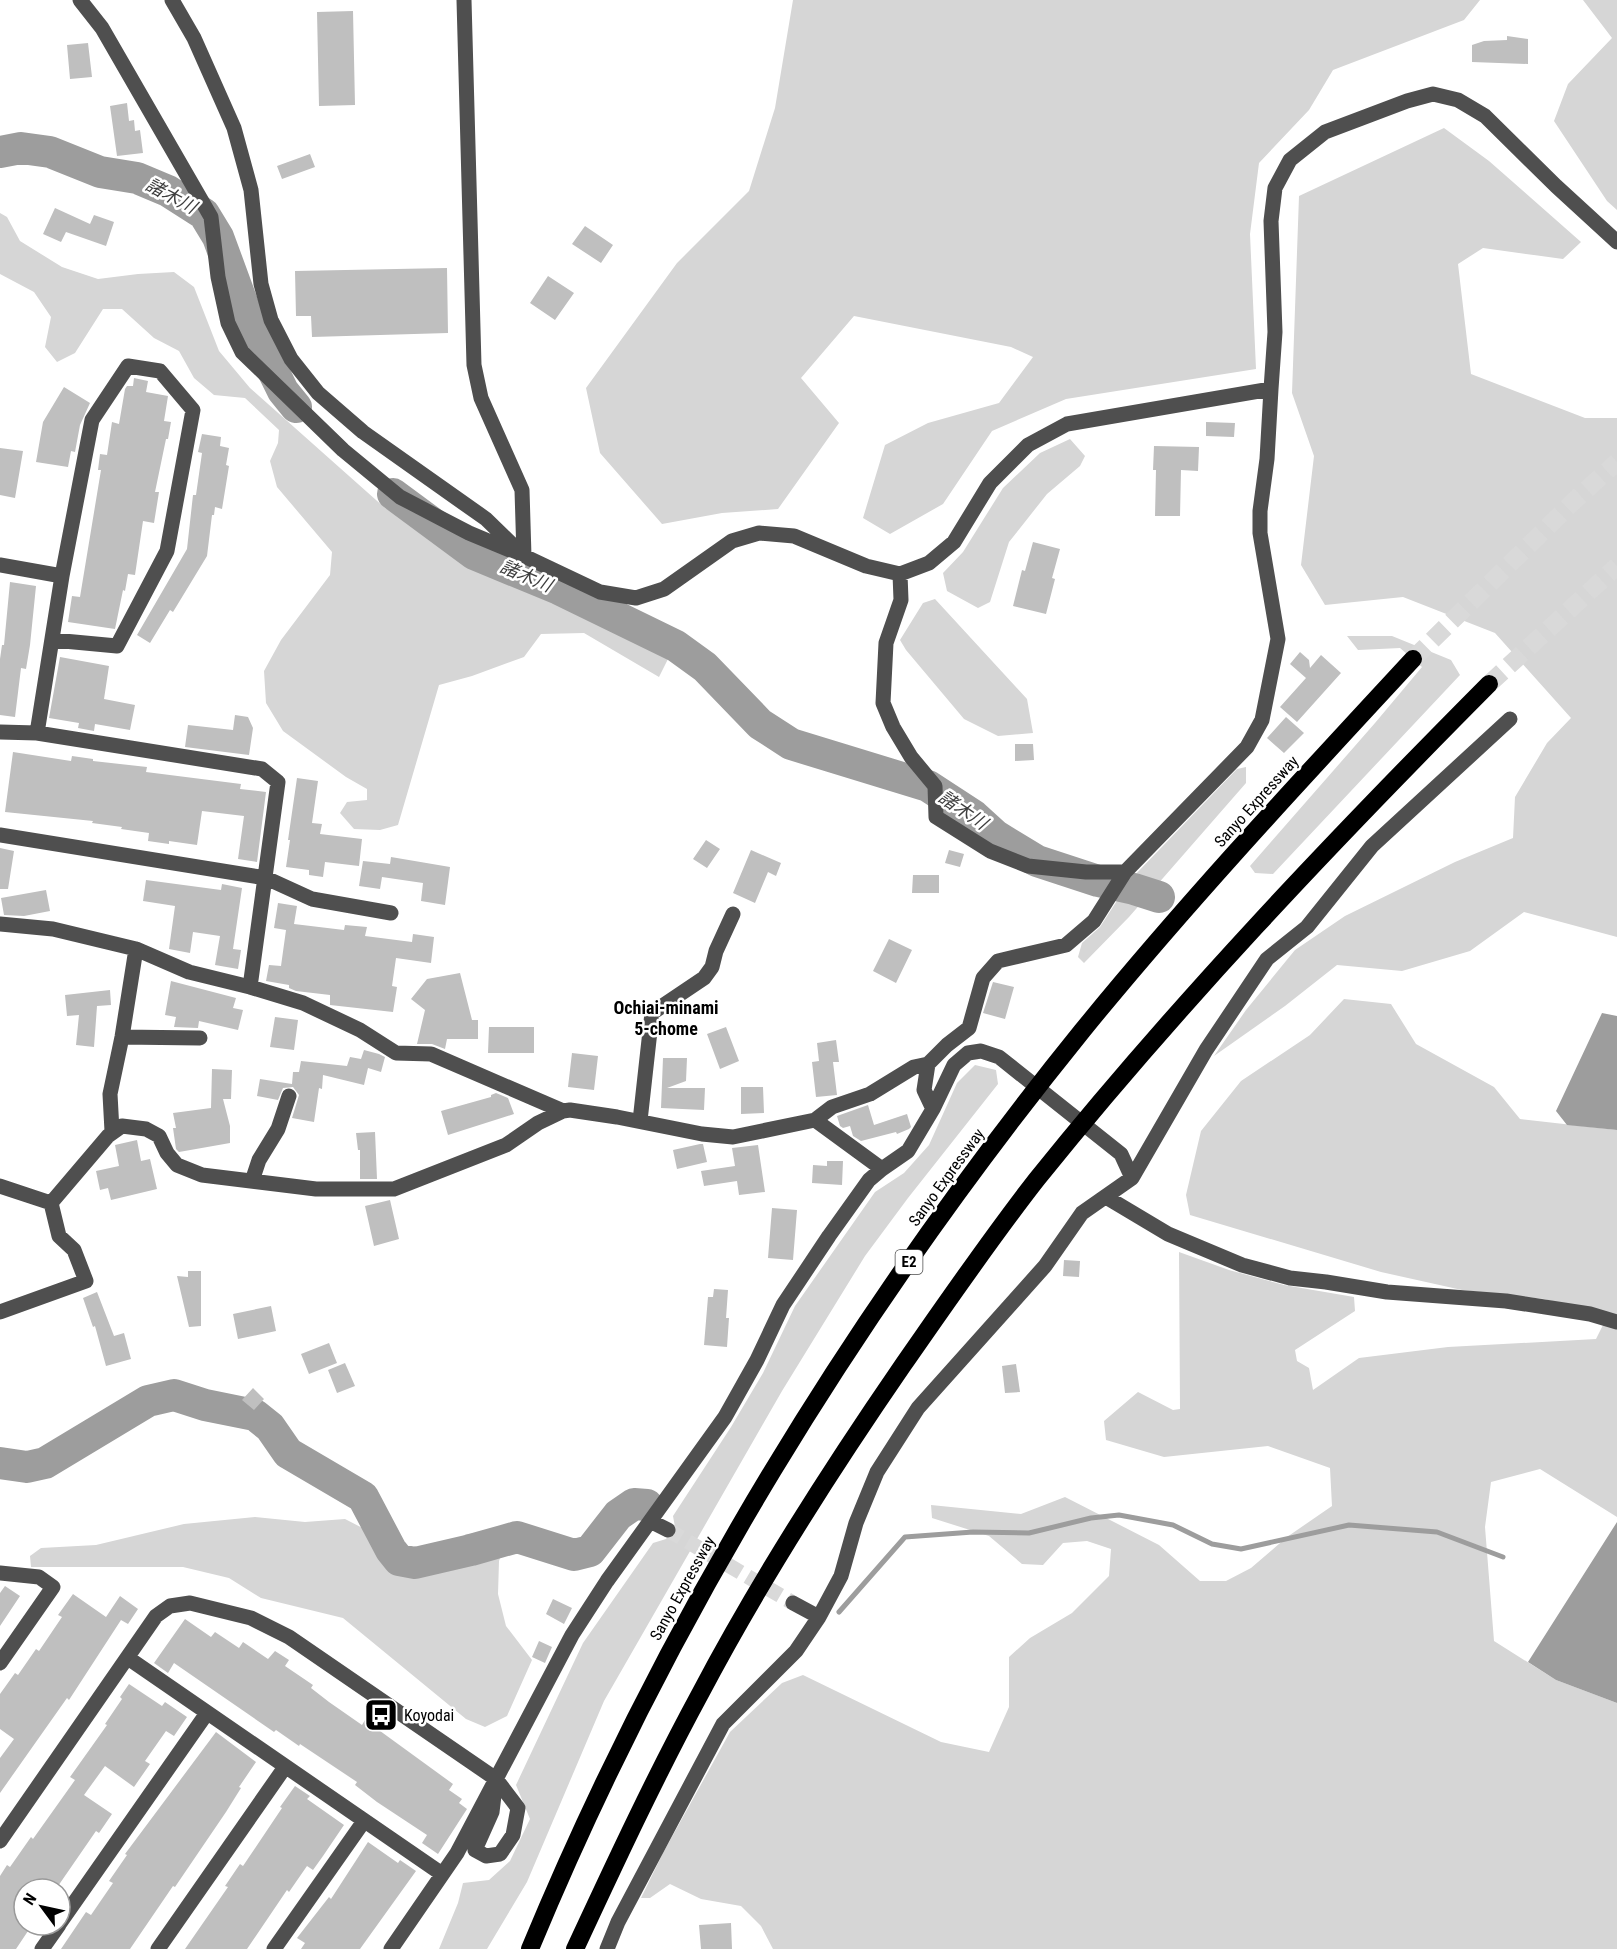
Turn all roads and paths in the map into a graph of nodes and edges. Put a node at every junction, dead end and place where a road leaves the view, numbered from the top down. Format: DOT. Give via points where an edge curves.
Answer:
graph roads {
  1 [pos="80,0"];
  2 [pos="172,0"];
  3 [pos="464,0"];
  4 [pos="1617,242"];
  5 [pos="1271,389"];
  6 [pos="524,556"];
  7 [pos="0,565"];
  8 [pos="900,574"];
  9 [pos="63,576"];
  10 [pos="53,640"];
  11 [pos="1413,659"];
  12 [pos="1489,684"];
  13 [pos="1510,719"];
  14 [pos="0,732"];
  15 [pos="37,733"];
  16 [pos="0,834"];
  17 [pos="1125,872"];
  18 [pos="266,878"];
  19 [pos="391,913"];
  20 [pos="733,914"];
  21 [pos="0,924"];
  22 [pos="136,949"];
  23 [pos="250,987"];
  24 [pos="122,1037"];
  25 [pos="200,1038"];
  26 [pos="928,1064"];
  27 [pos="289,1096"];
  28 [pos="933,1109"];
  29 [pos="563,1111"];
  30 [pos="815,1120"];
  31 [pos="640,1121"];
  32 [pos="112,1131"];
  33 [pos="882,1169"];
  34 [pos="1132,1178"];
  35 [pos="252,1181"];
  36 [pos="0,1186"];
  37 [pos="1106,1197"];
  38 [pos="51,1203"];
  39 [pos="0,1312"];
  40 [pos="1617,1322"];
  41 [pos="651,1521"];
  42 [pos="668,1530"];
  43 [pos="0,1574"];
  44 [pos="794,1603"];
  45 [pos="819,1617"];
  46 [pos="128,1658"];
  47 [pos="0,1663"];
  48 [pos="207,1713"];
  49 [pos="285,1767"];
  50 [pos="496,1779"];
  51 [pos="364,1821"];
  52 [pos="0,1841"];
  53 [pos="442,1874"];
  54 [pos="72,1905"];
  55 [pos="159,1949"];
  56 [pos="274,1949"];
  57 [pos="391,1949"];
  58 [pos="530,1949"];
  59 [pos="575,1949"];
  60 [pos="606,1949"];
  1 -- 6 [label="street" via="102,28 211,217 228,323 242,352 343,450 400,497"];
  2 -- 6 [label="street" via="194,38 234,128 251,190 261,284 271,320 291,359 318,393 363,432 486,519"];
  3 -- 6 [label="street" via="474,365 481,398 522,490"];
  4 -- 5 [label="street" via="1485,116 1458,100 1433,94 1325,132 1290,160 1275,188 1271,220 1275,332"];
  5 -- 8 [label="street" via="1067,424 1028,445 990,483 954,542 929,563"];
  5 -- 17 [label="street" via="1260,533 1278,639 1262,720 1247,747"];
  6 -- 8 [label="street" via="600,591 636,598 664,590 732,541 759,532 794,536 866,566"];
  7 -- 9 [label="street"];
  8 -- 17 [label="street" via="901,600 886,643 884,703 911,757 935,786 936,817 990,851 1028,866 1086,873"];
  9 -- 10 [label="street"];
  9 -- 10 [label="street" via="92,420 128,366 160,371 193,410 166,551 117,646"];
  10 -- 15 [label="street"];
  11 -- 58 [label="highway, Sanyo Expressway / E2" via="1177,918 1082,1031 987,1153 895,1282 731,1539 659,1669"];
  12 -- 59 [label="highway" via="1317,860 1144,1052 1036,1181 953,1294 849,1444 700,1692"];
  13 -- 34 [label="street" via="1372,846 1307,927 1267,958 1206,1050"];
  14 -- 15 [label="street"];
  15 -- 18 [label="street" via="262,770 278,782"];
  16 -- 18 [label="street"];
  17 -- 26 [label="street" via="1094,921 1066,945 998,961 983,978 969,1029"];
  18 -- 19 [label="street" via="312,899"];
  18 -- 23 [label="street"];
  20 -- 31 [label="street" via="704,978 652,1013"];
  21 -- 22 [label="street" via="53,929"];
  22 -- 23 [label="street" via="189,972"];
  22 -- 24 [label="street"];
  23 -- 29 [label="street" via="303,1003 360,1030 396,1053 431,1054"];
  24 -- 25 [label="street"];
  24 -- 32 [label="street" via="110,1094"];
  26 -- 28 [label="street" via="924,1090"];
  26 -- 30 [label="street" via="914,1067 870,1094 832,1107"];
  27 -- 35 [label="street" via="278,1129 259,1160"];
  28 -- 33 [label="street" via="908,1151"];
  28 -- 34 [label="street" via="954,1065 968,1053 981,1051 999,1057 1121,1154"];
  29 -- 31 [label="street"];
  29 -- 35 [label="street" via="506,1145 394,1189 316,1189"];
  30 -- 31 [label="street" via="733,1137"];
  30 -- 33 [label="street"];
  32 -- 35 [label="street" via="122,1126 146,1129 159,1136 177,1166 202,1175"];
  32 -- 38 [label="street"];
  33 -- 41 [label="street" via="868,1180 783,1305 725,1417"];
  34 -- 37 [label="street"];
  36 -- 38 [label="street"];
  37 -- 40 [label="street" via="1168,1234 1242,1265 1290,1278 1387,1292 1506,1301"];
  37 -- 45 [label="street" via="1082,1213 1045,1266 918,1408 877,1472 856,1523 841,1576"];
  38 -- 39 [label="street" via="59,1236 74,1250 86,1281"];
  41 -- 42 [label="street"];
  41 -- 50 [label="street" via="572,1635"];
  43 -- 47 [label="street" via="39,1577 53,1587"];
  44 -- 45 [label="street"];
  45 -- 60 [label="street" via="796,1651 723,1724"];
  46 -- 48 [label="street"];
  46 -- 50 [label="street" via="156,1616 170,1605 190,1603 250,1618 289,1637"];
  46 -- 52 [label="street"];
  48 -- 49 [label="street"];
  48 -- 54 [label="street"];
  49 -- 51 [label="street"];
  49 -- 55 [label="street"];
  50 -- 50 [label="street" via="518,1808 513,1835 500,1854 486,1856 475,1850 492,1812"];
  50 -- 53 [label="street"];
  51 -- 53 [label="street"];
  51 -- 56 [label="street"];
  53 -- 57 [label="street"];
}
